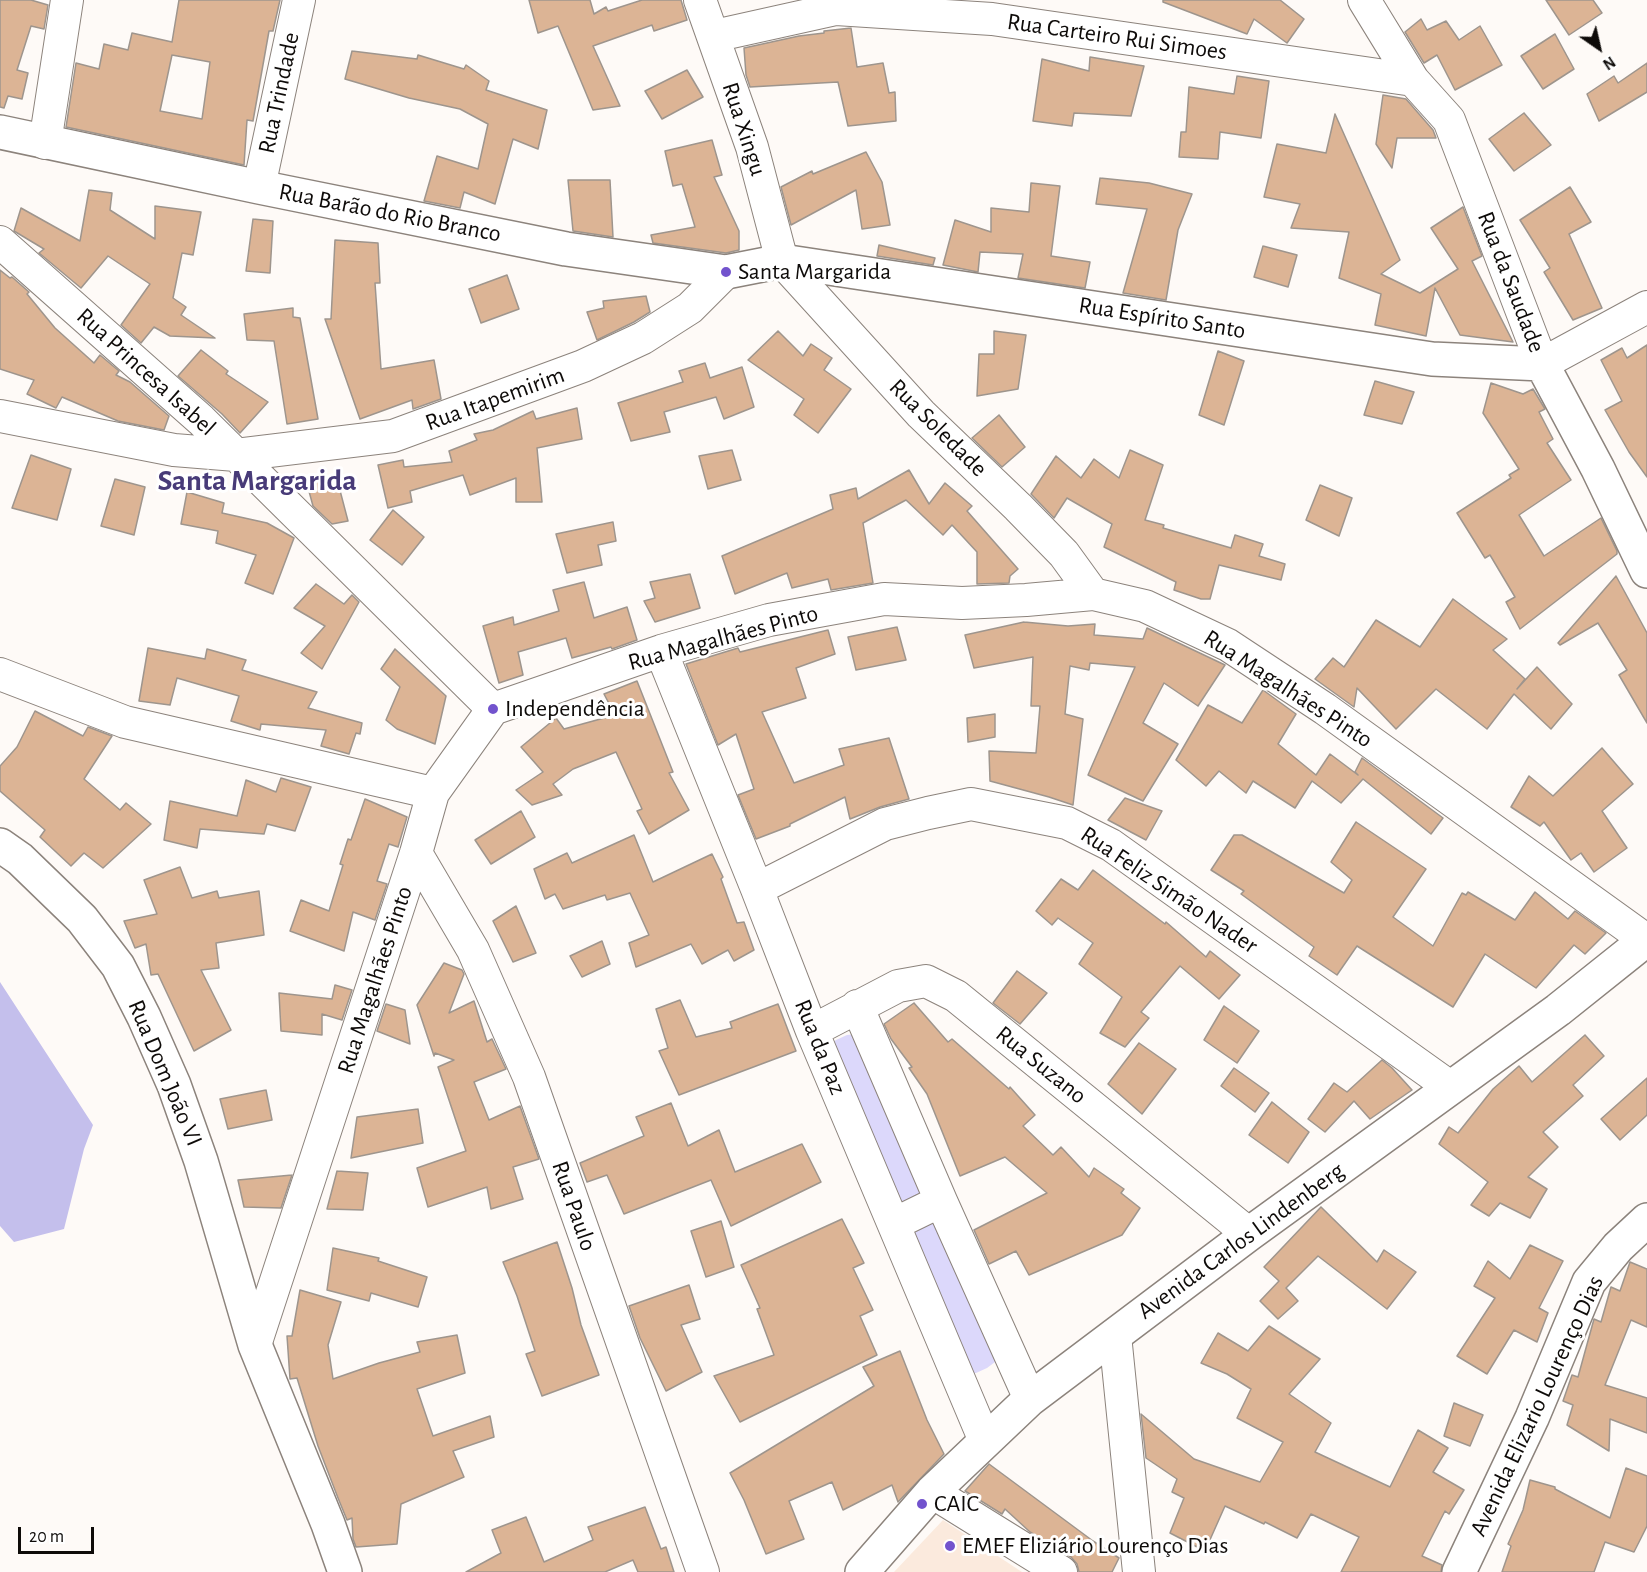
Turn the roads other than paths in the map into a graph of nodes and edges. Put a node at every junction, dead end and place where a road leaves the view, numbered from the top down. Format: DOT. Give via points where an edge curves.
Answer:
graph roads {
  1 [pos="67,0"];
  2 [pos="299,0"];
  3 [pos="700,0"];
  4 [pos="1364,0"];
  5 [pos="714,36"];
  6 [pos="1413,80"];
  7 [pos="0,132"];
  8 [pos="45,142"];
  9 [pos="259,187"];
  10 [pos="0,242"];
  11 [pos="782,261"];
  12 [pos="726,272"];
  13 [pos="1647,307"];
  14 [pos="1542,363"];
  15 [pos="0,416"];
  16 [pos="236,455"];
  17 [pos="1647,571"];
  18 [pos="1093,594"];
  19 [pos="661,651"];
  20 [pos="0,674"];
  21 [pos="493,709"];
  22 [pos="433,793"];
  23 [pos="0,845"];
  24 [pos="416,853"];
  25 [pos="757,889"];
  26 [pos="1647,939"];
  27 [pos="857,1006"];
  28 [pos="812,1031"];
  29 [pos="1450,1088"];
  30 [pos="941,1201"];
  31 [pos="1647,1220"];
  32 [pos="894,1224"];
  33 [pos="1249,1234"];
  34 [pos="1115,1335"];
  35 [pos="255,1344"];
  36 [pos="1030,1399"];
  37 [pos="985,1441"];
  38 [pos="932,1492"];
  39 [pos="345,1572"];
  40 [pos="703,1572"];
  41 [pos="862,1572"];
  42 [pos="1061,1572"];
  43 [pos="1139,1572"];
  44 [pos="1459,1572"];
  1 -- 8 [label="street"];
  2 -- 9 [label="street, Rua Trindade"];
  3 -- 5 [label="street, Rua Xingu"];
  4 -- 6 [label="street, Rua da Saudade"];
  5 -- 6 [label="street, Rua Carteiro Rui Simoes" via="836,9 992,20"];
  5 -- 11 [label="street, Rua Xingu" via="752,147"];
  6 -- 14 [label="street, Rua da Saudade" via="1449,120"];
  7 -- 8 [label="street, Rua Barão do Rio Branco"];
  8 -- 9 [label="street, Rua Barão do Rio Branco"];
  9 -- 12 [label="street, Rua Barão do Rio Branco" via="566,249"];
  10 -- 16 [label="street, Rua Princesa Isabel"];
  11 -- 12 [label="street, Rua Barão do Rio Branco"];
  11 -- 14 [label="street, Rua Espírito Santo" via="1432,358"];
  11 -- 18 [label="street, Rua Soledade" via="921,414 1064,554"];
  12 -- 16 [label="street, Rua Itapemirim" via="690,308 643,338 572,370 393,436"];
  13 -- 14 [label="street"];
  14 -- 17 [label="street, Rua da Saudade"];
  15 -- 16 [label="street, Rua Itapemirim" via="174,450"];
  16 -- 21 [label="street, Rua Princesa Isabel"];
  18 -- 19 [label="street, Rua Magalhães Pinto" via="962,603 884,599 769,620"];
  18 -- 26 [label="street, Rua Magalhães Pinto" via="1145,606 1228,645 1325,709"];
  19 -- 21 [label="street, Rua Magalhães Pinto"];
  19 -- 25 [label="street, Rua da Paz"];
  20 -- 22 [label="street" via="126,722"];
  21 -- 22 [label="street, Rua Magalhães Pinto"];
  22 -- 24 [label="street, Rua Magalhães Pinto"];
  23 -- 35 [label="street, Rua Dom João VI" via="21,859 82,919 118,966 174,1085 201,1161"];
  24 -- 35 [label="street, Rua Magalhães Pinto"];
  24 -- 40 [label="street, Rua Paulo" via="473,950 529,1077"];
  25 -- 28 [label="street, Rua da Paz"];
  25 -- 29 [label="street, Rua Feliz Simão Nader" via="885,824 928,813 971,804 1066,823 1111,845"];
  26 -- 29 [label="street, Avenida Carlos Lindenberg"];
  27 -- 28 [label="street, Rua Suzano"];
  27 -- 30 [label="street"];
  27 -- 33 [label="street, Rua Suzano" via="898,986 926,981 956,996"];
  28 -- 32 [label="street, Rua da Paz"];
  29 -- 33 [label="street, Avenida Carlos Lindenberg"];
  30 -- 32 [label="street"];
  30 -- 36 [label="street"];
  31 -- 44 [label="street, Avenida Elizario Lourenço Dias" via="1589,1282 1532,1418"];
  32 -- 37 [label="street, Rua da Paz"];
  33 -- 34 [label="street, Avenida Carlos Lindenberg"];
  34 -- 36 [label="street, Avenida Carlos Lindenberg"];
  34 -- 43 [label="street"];
  35 -- 39 [label="street, Rua Dom João VI"];
  36 -- 37 [label="street, Avenida Carlos Lindenberg"];
  37 -- 38 [label="street, Avenida Carlos Lindenberg"];
  38 -- 41 [label="street, Avenida Carlos Lindenberg"];
  38 -- 42 [label="street"];
}
